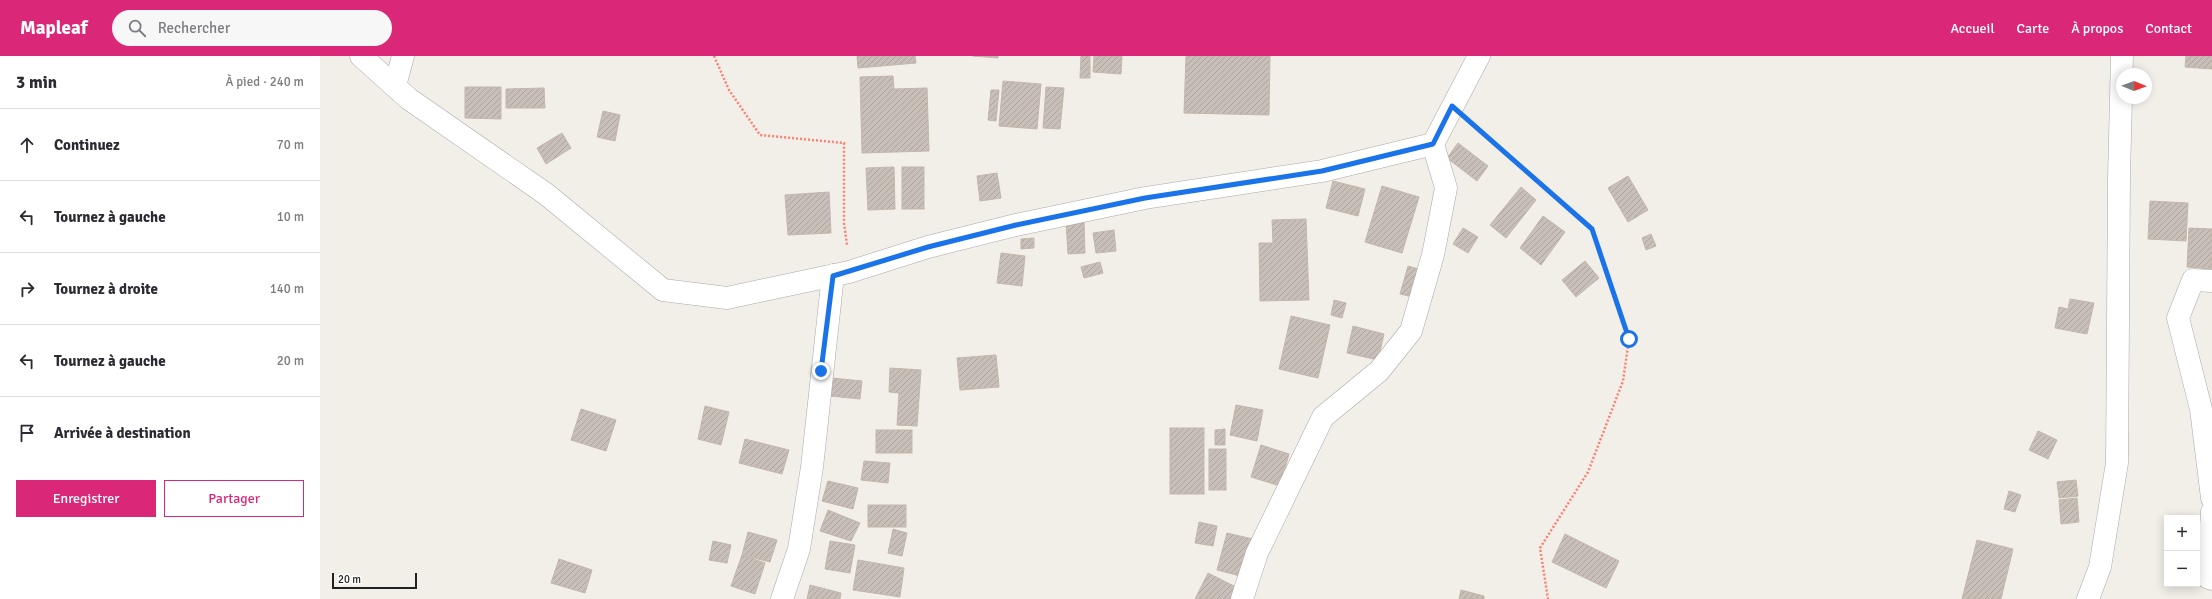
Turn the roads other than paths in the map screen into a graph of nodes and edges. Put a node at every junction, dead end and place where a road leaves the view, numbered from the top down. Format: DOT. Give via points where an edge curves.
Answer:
graph roads {
  1 [pos="361,56"];
  2 [pos="403,56"];
  3 [pos="1479,56"];
  4 [pos="2122,56"];
  5 [pos="395,86"];
  6 [pos="1433,144"];
  7 [pos="841,274"];
  8 [pos="2212,282"];
  9 [pos="2212,498"];
  10 [pos="2212,512"];
  11 [pos="2212,579"];
  12 [pos="782,599"];
  13 [pos="1242,599"];
  14 [pos="2088,599"];
  1 -- 5 [label="street"];
  2 -- 5 [label="street"];
  3 -- 6 [label="street"];
  4 -- 14 [label="street" via="2117,463 2100,567"];
  5 -- 7 [label="street" via="409,99 546,194 663,290 727,298"];
  6 -- 7 [label="street" via="1322,171 1145,198 1016,225 928,247"];
  6 -- 13 [label="street" via="1446,188 1433,254 1411,331 1379,371 1323,417 1257,553"];
  7 -- 12 [label="street" via="800,541"];
  8 -- 9 [label="street" via="2193,280 2178,318 2201,409"];
  10 -- 11 [label="street" via="2207,576"];
}
